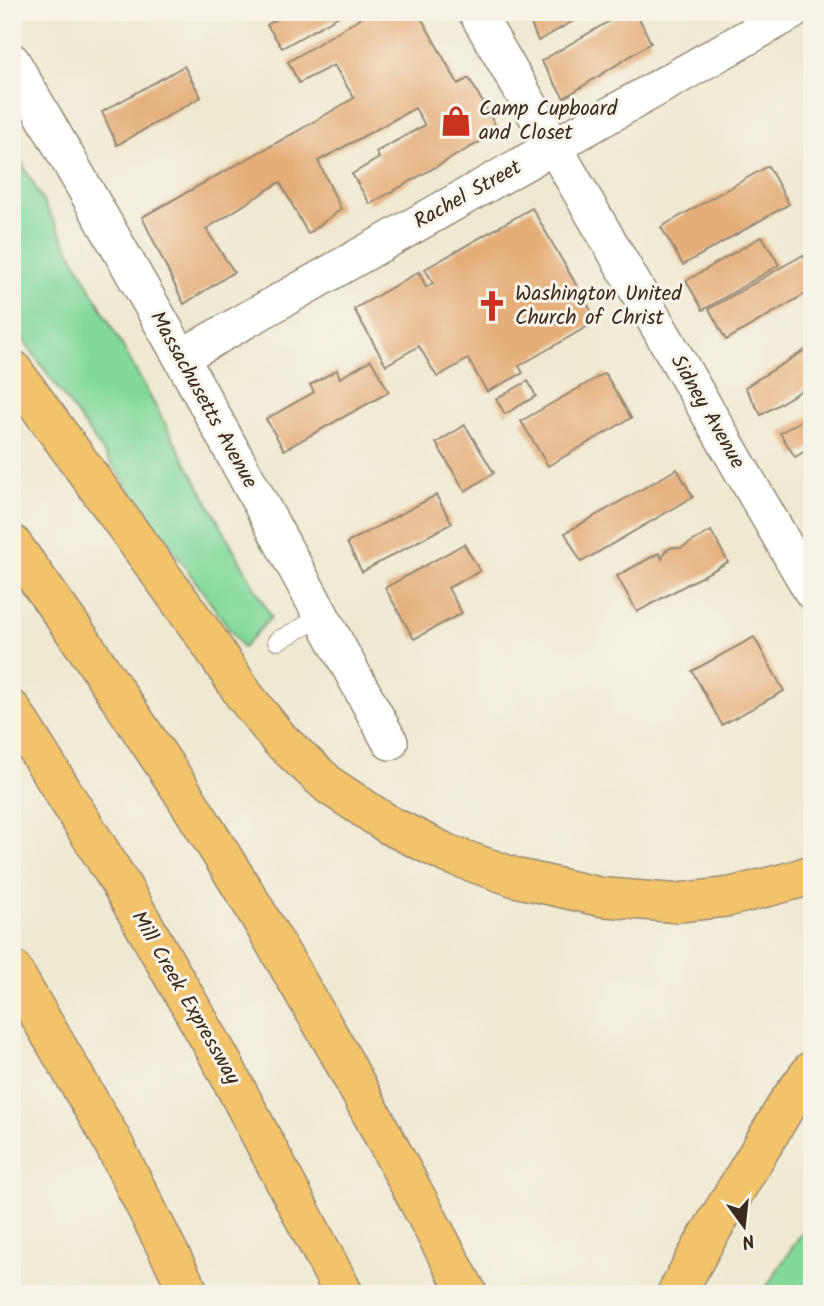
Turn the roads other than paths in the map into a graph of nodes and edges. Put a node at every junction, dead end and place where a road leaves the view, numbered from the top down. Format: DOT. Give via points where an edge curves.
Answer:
graph roads {
  1 [pos="476,12"];
  2 [pos="792,12"];
  3 [pos="12,61"];
  4 [pos="553,148"];
  5 [pos="181,357"];
  6 [pos="12,369"];
  7 [pos="12,544"];
  8 [pos="812,592"];
  9 [pos="322,617"];
  10 [pos="277,641"];
  11 [pos="12,710"];
  12 [pos="390,742"];
  13 [pos="812,874"];
  14 [pos="12,969"];
  15 [pos="812,1070"];
  16 [pos="190,1294"];
  17 [pos="344,1294"];
  18 [pos="468,1294"];
  19 [pos="676,1294"];
  1 -- 4 [label="street, Sidney Avenue"];
  2 -- 4 [label="street, Rachel Street"];
  3 -- 5 [label="street, Massachusetts Avenue"];
  4 -- 5 [label="street, Rachel Street"];
  4 -- 8 [label="street, Sidney Avenue"];
  5 -- 9 [label="street, Massachusetts Avenue"];
  6 -- 13 [label="main road" via="280,740 330,786 389,825 448,854 505,874 601,897 674,903 729,897"];
  7 -- 18 [label="main road" via="85,646 249,899 338,1051"];
  9 -- 10 [label="lane"];
  9 -- 12 [label="street, Massachusetts Avenue"];
  11 -- 17 [label="main road, Mill Creek Expressway" via="120,883 220,1058"];
  14 -- 16 [label="main road" via="110,1137"];
  15 -- 19 [label="main road" via="789,1101"];
}
